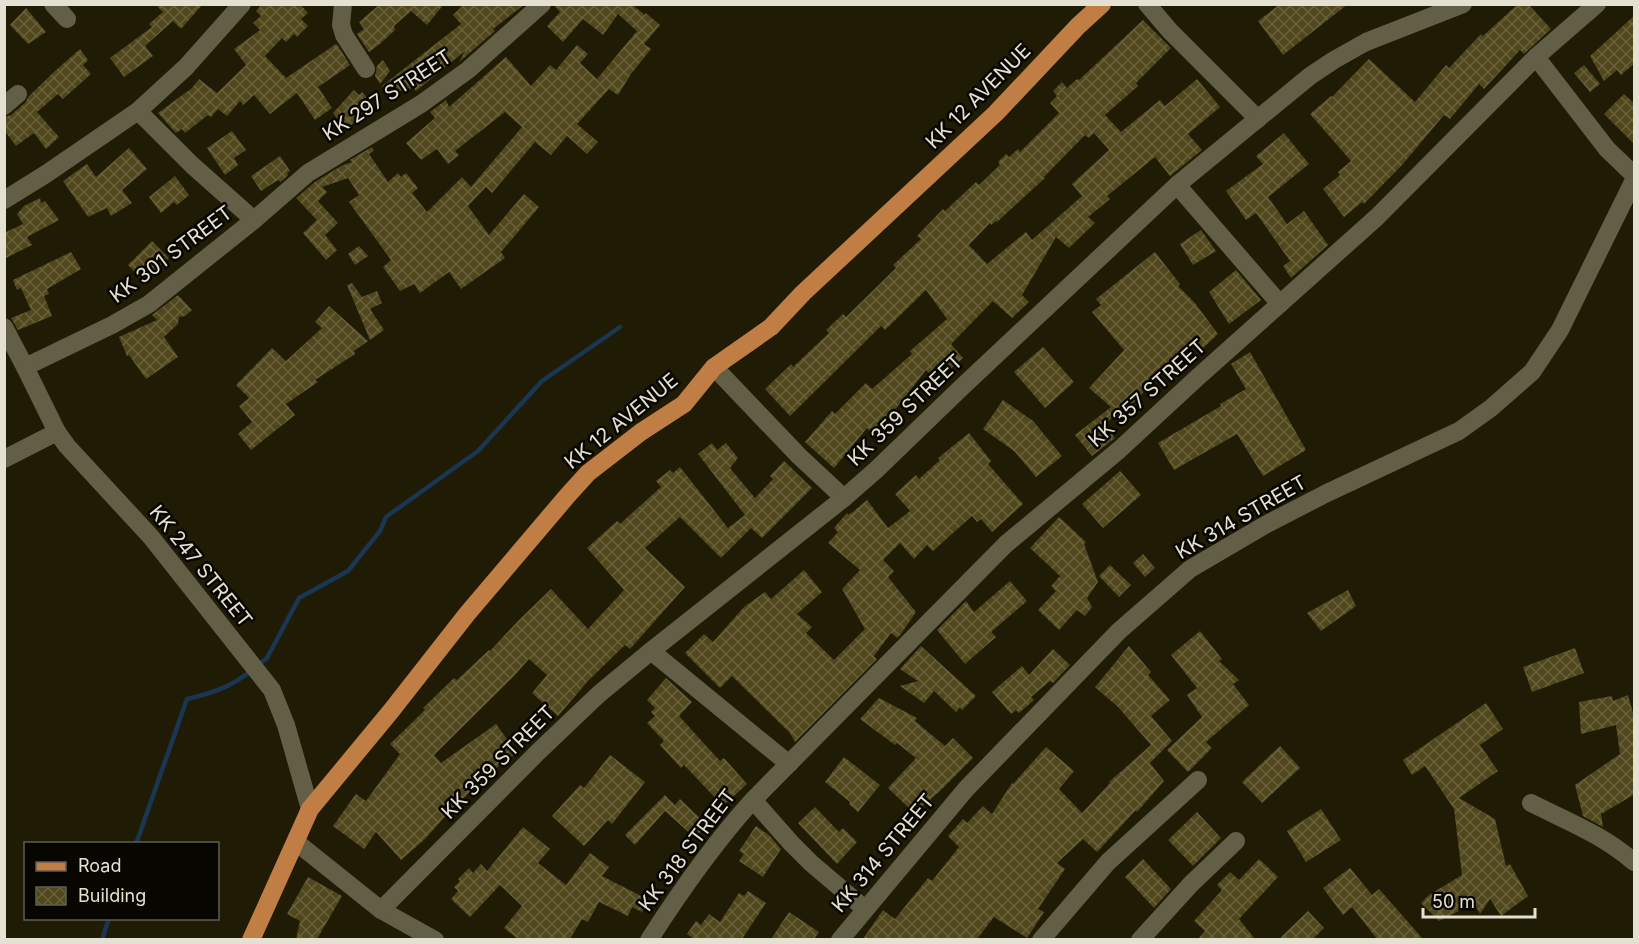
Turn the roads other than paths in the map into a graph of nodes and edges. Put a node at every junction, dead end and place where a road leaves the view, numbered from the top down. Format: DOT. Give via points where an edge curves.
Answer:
graph roads {
  1 [pos="53,4"];
  2 [pos="343,4"];
  3 [pos="542,4"];
  4 [pos="1102,4"];
  5 [pos="1147,4"];
  6 [pos="1463,4"];
  7 [pos="1597,4"];
  8 [pos="235,7"];
  9 [pos="67,19"];
  10 [pos="1536,57"];
  11 [pos="366,69"];
  12 [pos="138,111"];
  13 [pos="1258,119"];
  14 [pos="1635,175"];
  15 [pos="1635,180"];
  16 [pos="1177,185"];
  17 [pos="4,200"];
  18 [pos="254,220"];
  19 [pos="1280,304"];
  20 [pos="4,327"];
  21 [pos="17,364"];
  22 [pos="714,367"];
  23 [pos="57,432"];
  24 [pos="4,459"];
  25 [pos="844,498"];
  26 [pos="651,651"];
  27 [pos="789,764"];
  28 [pos="1198,780"];
  29 [pos="753,800"];
  30 [pos="1531,803"];
  31 [pos="310,809"];
  32 [pos="296,842"];
  33 [pos="1236,842"];
  34 [pos="1635,862"];
  35 [pos="865,909"];
  36 [pos="381,910"];
  37 [pos="251,939"];
  38 [pos="435,939"];
  39 [pos="649,939"];
  40 [pos="840,939"];
  41 [pos="1041,939"];
  42 [pos="1140,939"];
  1 -- 9 [label="street"];
  2 -- 11 [label="street" via="340,25"];
  3 -- 18 [label="street, KK 297 STREET" via="468,70 421,104 308,173"];
  4 -- 22 [label="main road, KK 12 AVENUE" via="996,113 771,327"];
  5 -- 13 [label="street"];
  6 -- 13 [label="street, KK 359 STREET" via="1366,42 1310,76"];
  7 -- 10 [label="street, KK 357 STREET"];
  8 -- 12 [label="street" via="186,67"];
  10 -- 14 [label="street" via="1607,149"];
  10 -- 19 [label="street, KK 357 STREET" via="1377,217"];
  12 -- 17 [label="street"];
  12 -- 18 [label="street"];
  13 -- 16 [label="street, KK 359 STREET"];
  15 -- 35 [label="street, KK 314 STREET" via="1560,330 1532,372 1459,431 1306,503 1190,569 1068,681 966,789"];
  16 -- 19 [label="street"];
  16 -- 25 [label="street, KK 359 STREET"];
  18 -- 21 [label="street, KK 301 STREET" via="149,304 112,325"];
  19 -- 27 [label="street, KK 357 STREET" via="1119,450 1006,544"];
  20 -- 21 [label="street"];
  21 -- 23 [label="street, KK 247 STREET"];
  22 -- 25 [label="street"];
  22 -- 31 [label="main road, KK 12 AVENUE" via="684,404 588,473 467,614"];
  23 -- 24 [label="street"];
  23 -- 31 [label="street, KK 247 STREET" via="151,537 272,690"];
  25 -- 26 [label="street, KK 359 STREET"];
  26 -- 27 [label="street"];
  26 -- 36 [label="street, KK 359 STREET" via="538,752"];
  27 -- 29 [label="street, KK 318 STREET"];
  28 -- 41 [label="street" via="1108,862"];
  29 -- 35 [label="street" via="791,843"];
  29 -- 39 [label="street, KK 318 STREET" via="721,836"];
  30 -- 34 [label="street" via="1591,831"];
  31 -- 32 [label="main road, KK 12 AVENUE"];
  32 -- 36 [label="street"];
  32 -- 37 [label="main road, KK 12 AVENUE"];
  33 -- 42 [label="street"];
  35 -- 40 [label="street, KK 314 STREET"];
  36 -- 38 [label="street"];
}
